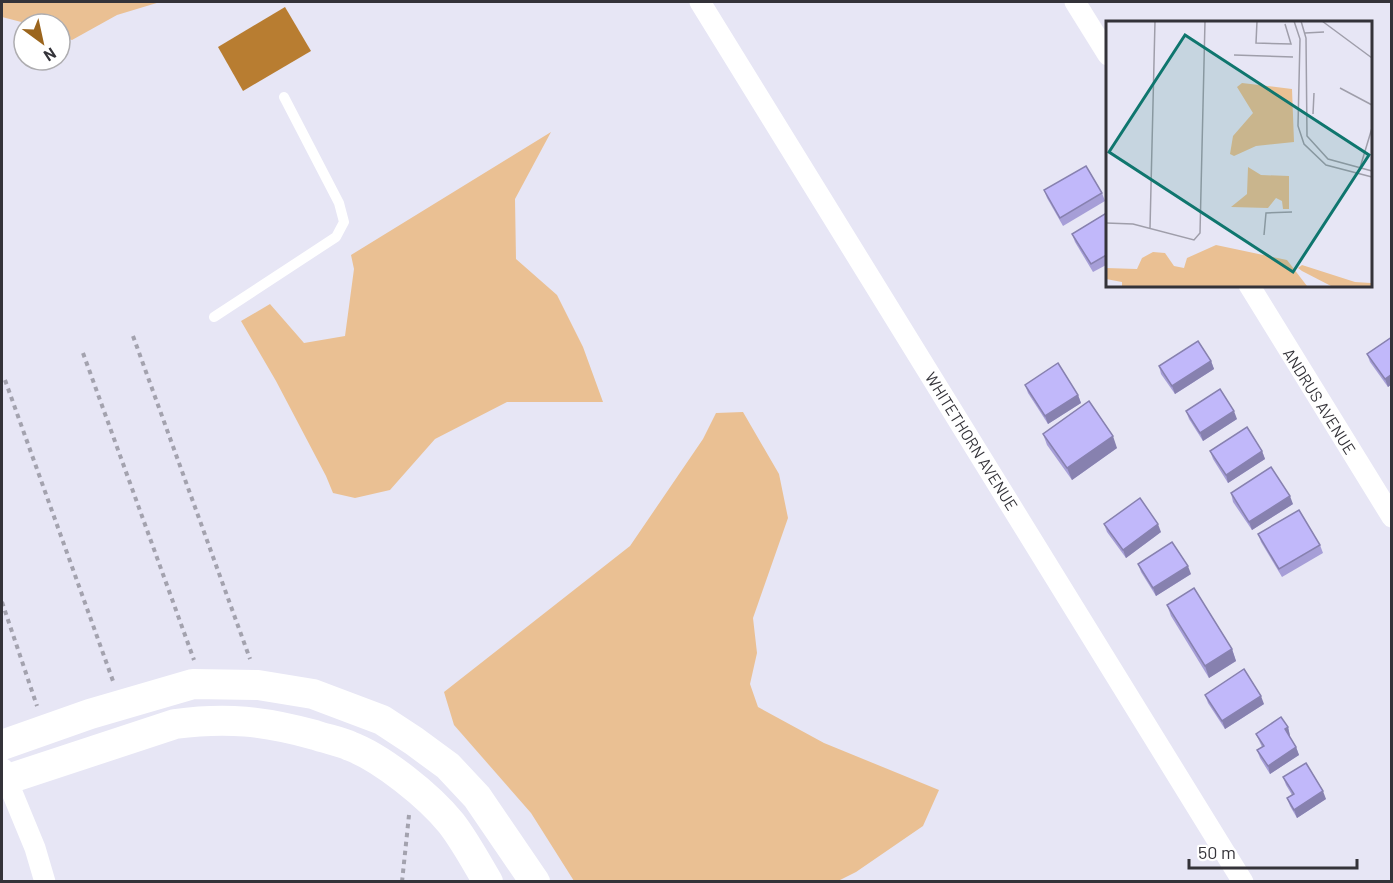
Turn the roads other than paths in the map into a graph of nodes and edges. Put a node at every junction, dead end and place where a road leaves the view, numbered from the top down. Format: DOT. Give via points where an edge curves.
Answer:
graph roads {
  1 [pos="700,2"];
  2 [pos="1075,2"];
  3 [pos="1106,53"];
  4 [pos="284,97"];
  5 [pos="1250,286"];
  6 [pos="214,317"];
  7 [pos="1392,517"];
  8 [pos="2,745"];
  9 [pos="3,776"];
  10 [pos="45,882"];
  11 [pos="488,882"];
  12 [pos="535,882"];
  13 [pos="1243,882"];
  1 -- 13 [label="street, WHITETHORN AVENUE"];
  2 -- 3 [label="street"];
  4 -- 6 [label="lane" via="339,203 344,222 336,237"];
  5 -- 7 [label="street, ANDRUS AVENUE"];
  8 -- 12 [label="street" via="193,684 258,684 313,694 382,720 448,766 477,797"];
  9 -- 10 [label="street" via="35,848"];
  9 -- 11 [label="street" via="175,724 229,719 269,723 351,746 395,772 453,826"];
}
